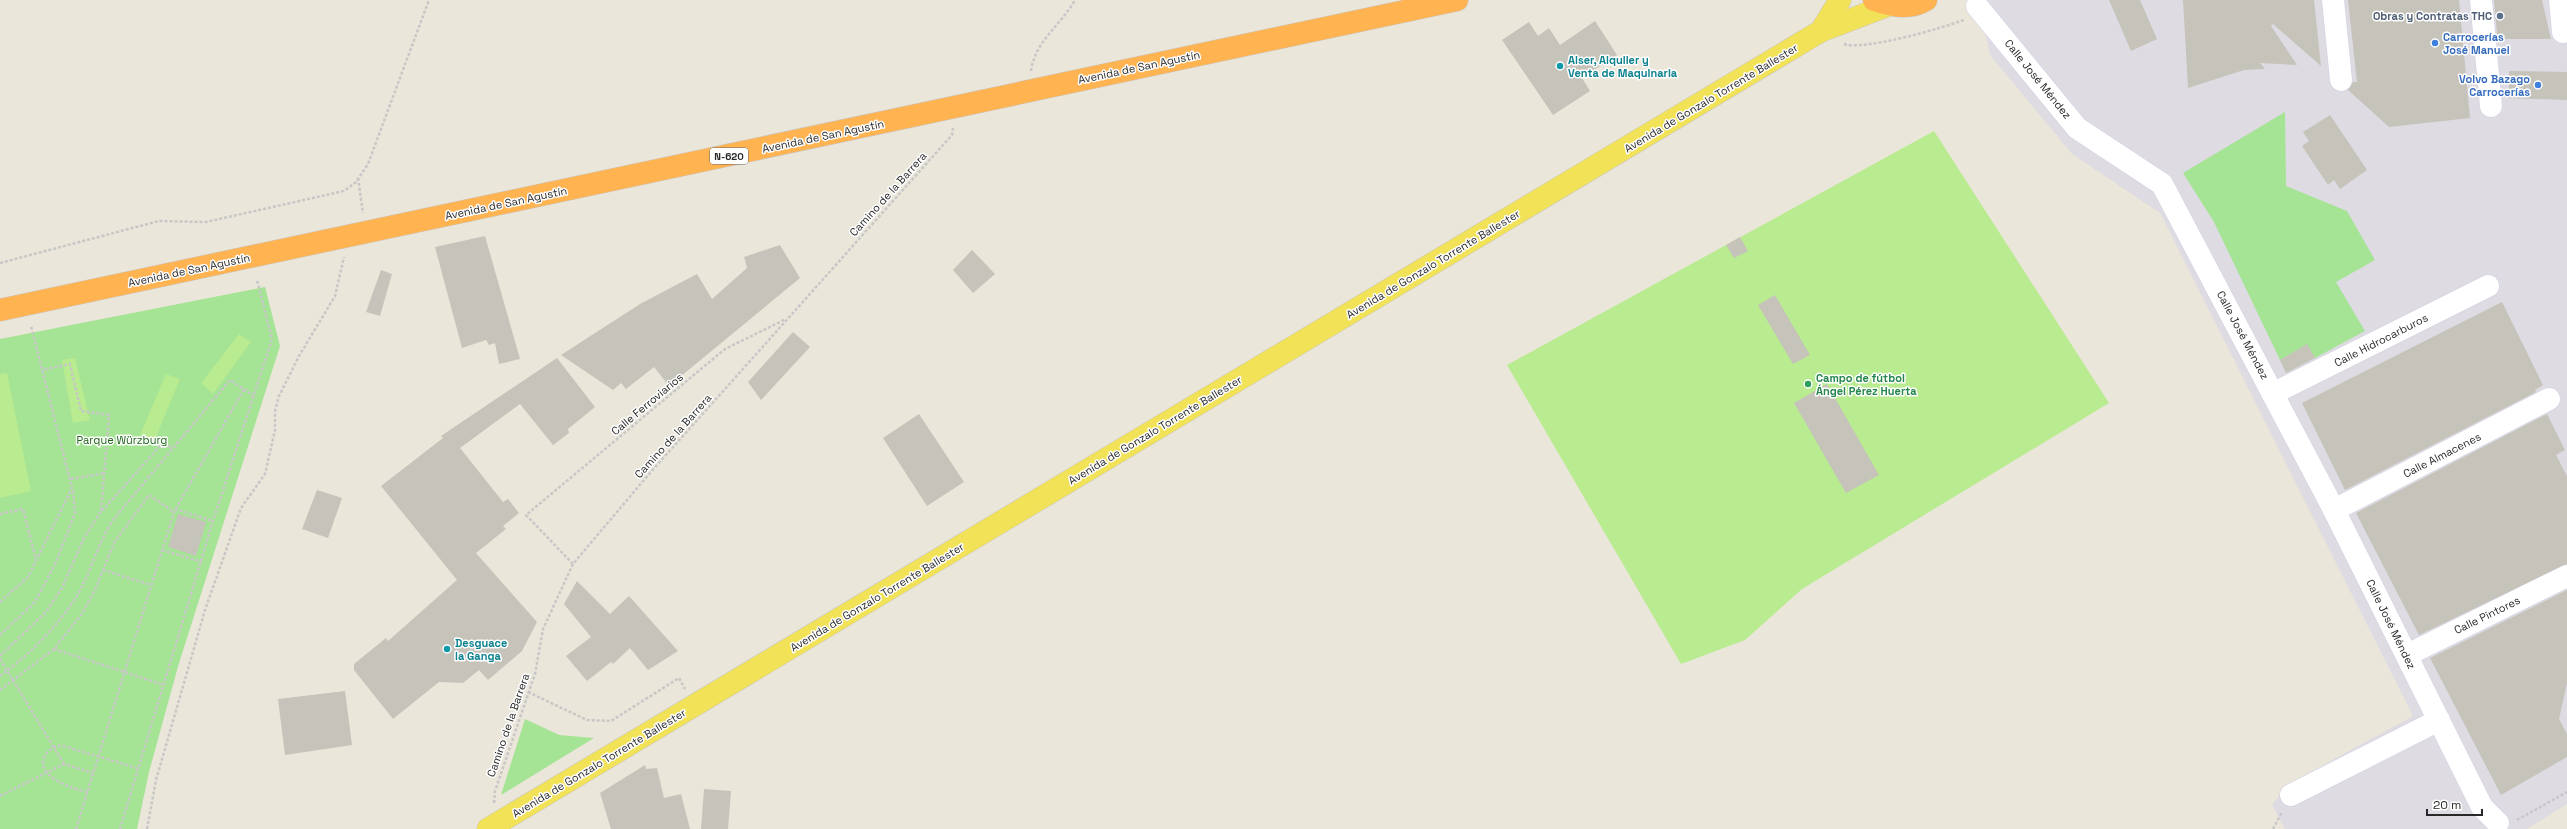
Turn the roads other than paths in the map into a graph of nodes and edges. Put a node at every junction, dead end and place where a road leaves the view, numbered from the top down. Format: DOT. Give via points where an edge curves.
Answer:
graph roads {
  1 [pos="1457,0"];
  2 [pos="1840,0"];
  3 [pos="1926,0"];
  4 [pos="2333,0"];
  5 [pos="2480,0"];
  6 [pos="2560,0"];
  7 [pos="1970,2"];
  8 [pos="1882,3"];
  9 [pos="1821,31"];
  10 [pos="2564,32"];
  11 [pos="2341,80"];
  12 [pos="2491,106"];
  13 [pos="2488,286"];
  14 [pos="0,310"];
  15 [pos="2274,394"];
  16 [pos="2550,400"];
  17 [pos="2334,510"];
  18 [pos="2567,576"];
  19 [pos="2407,655"];
  20 [pos="2439,720"];
  21 [pos="2291,795"];
  22 [pos="2498,823"];
  23 [pos="490,828"];
  1 -- 14 [label="highway, Avenida de San Agustín / N-620"];
  2 -- 9 [label="main road, Avenida de Gonzalo Torrente Ballester"];
  3 -- 8 [label="highway" via="1906,6"];
  4 -- 11 [label="street"];
  5 -- 12 [label="street"];
  6 -- 10 [label="street"];
  7 -- 15 [label="street, Calle José Méndez" via="2076,128 2162,184"];
  8 -- 9 [label="main road, Avenida de Gonzalo Torrente Ballester"];
  9 -- 23 [label="main road, Avenida de Gonzalo Torrente Ballester"];
  13 -- 15 [label="street, Calle Hidrocarburos"];
  15 -- 17 [label="street, Calle José Méndez"];
  16 -- 17 [label="street, Calle Almacenes"];
  17 -- 19 [label="street, Calle José Méndez"];
  18 -- 19 [label="street, Calle Pintores"];
  19 -- 20 [label="street, Calle José Méndez"];
  20 -- 21 [label="street"];
  20 -- 22 [label="street, Calle José Méndez" via="2482,807"];
}
